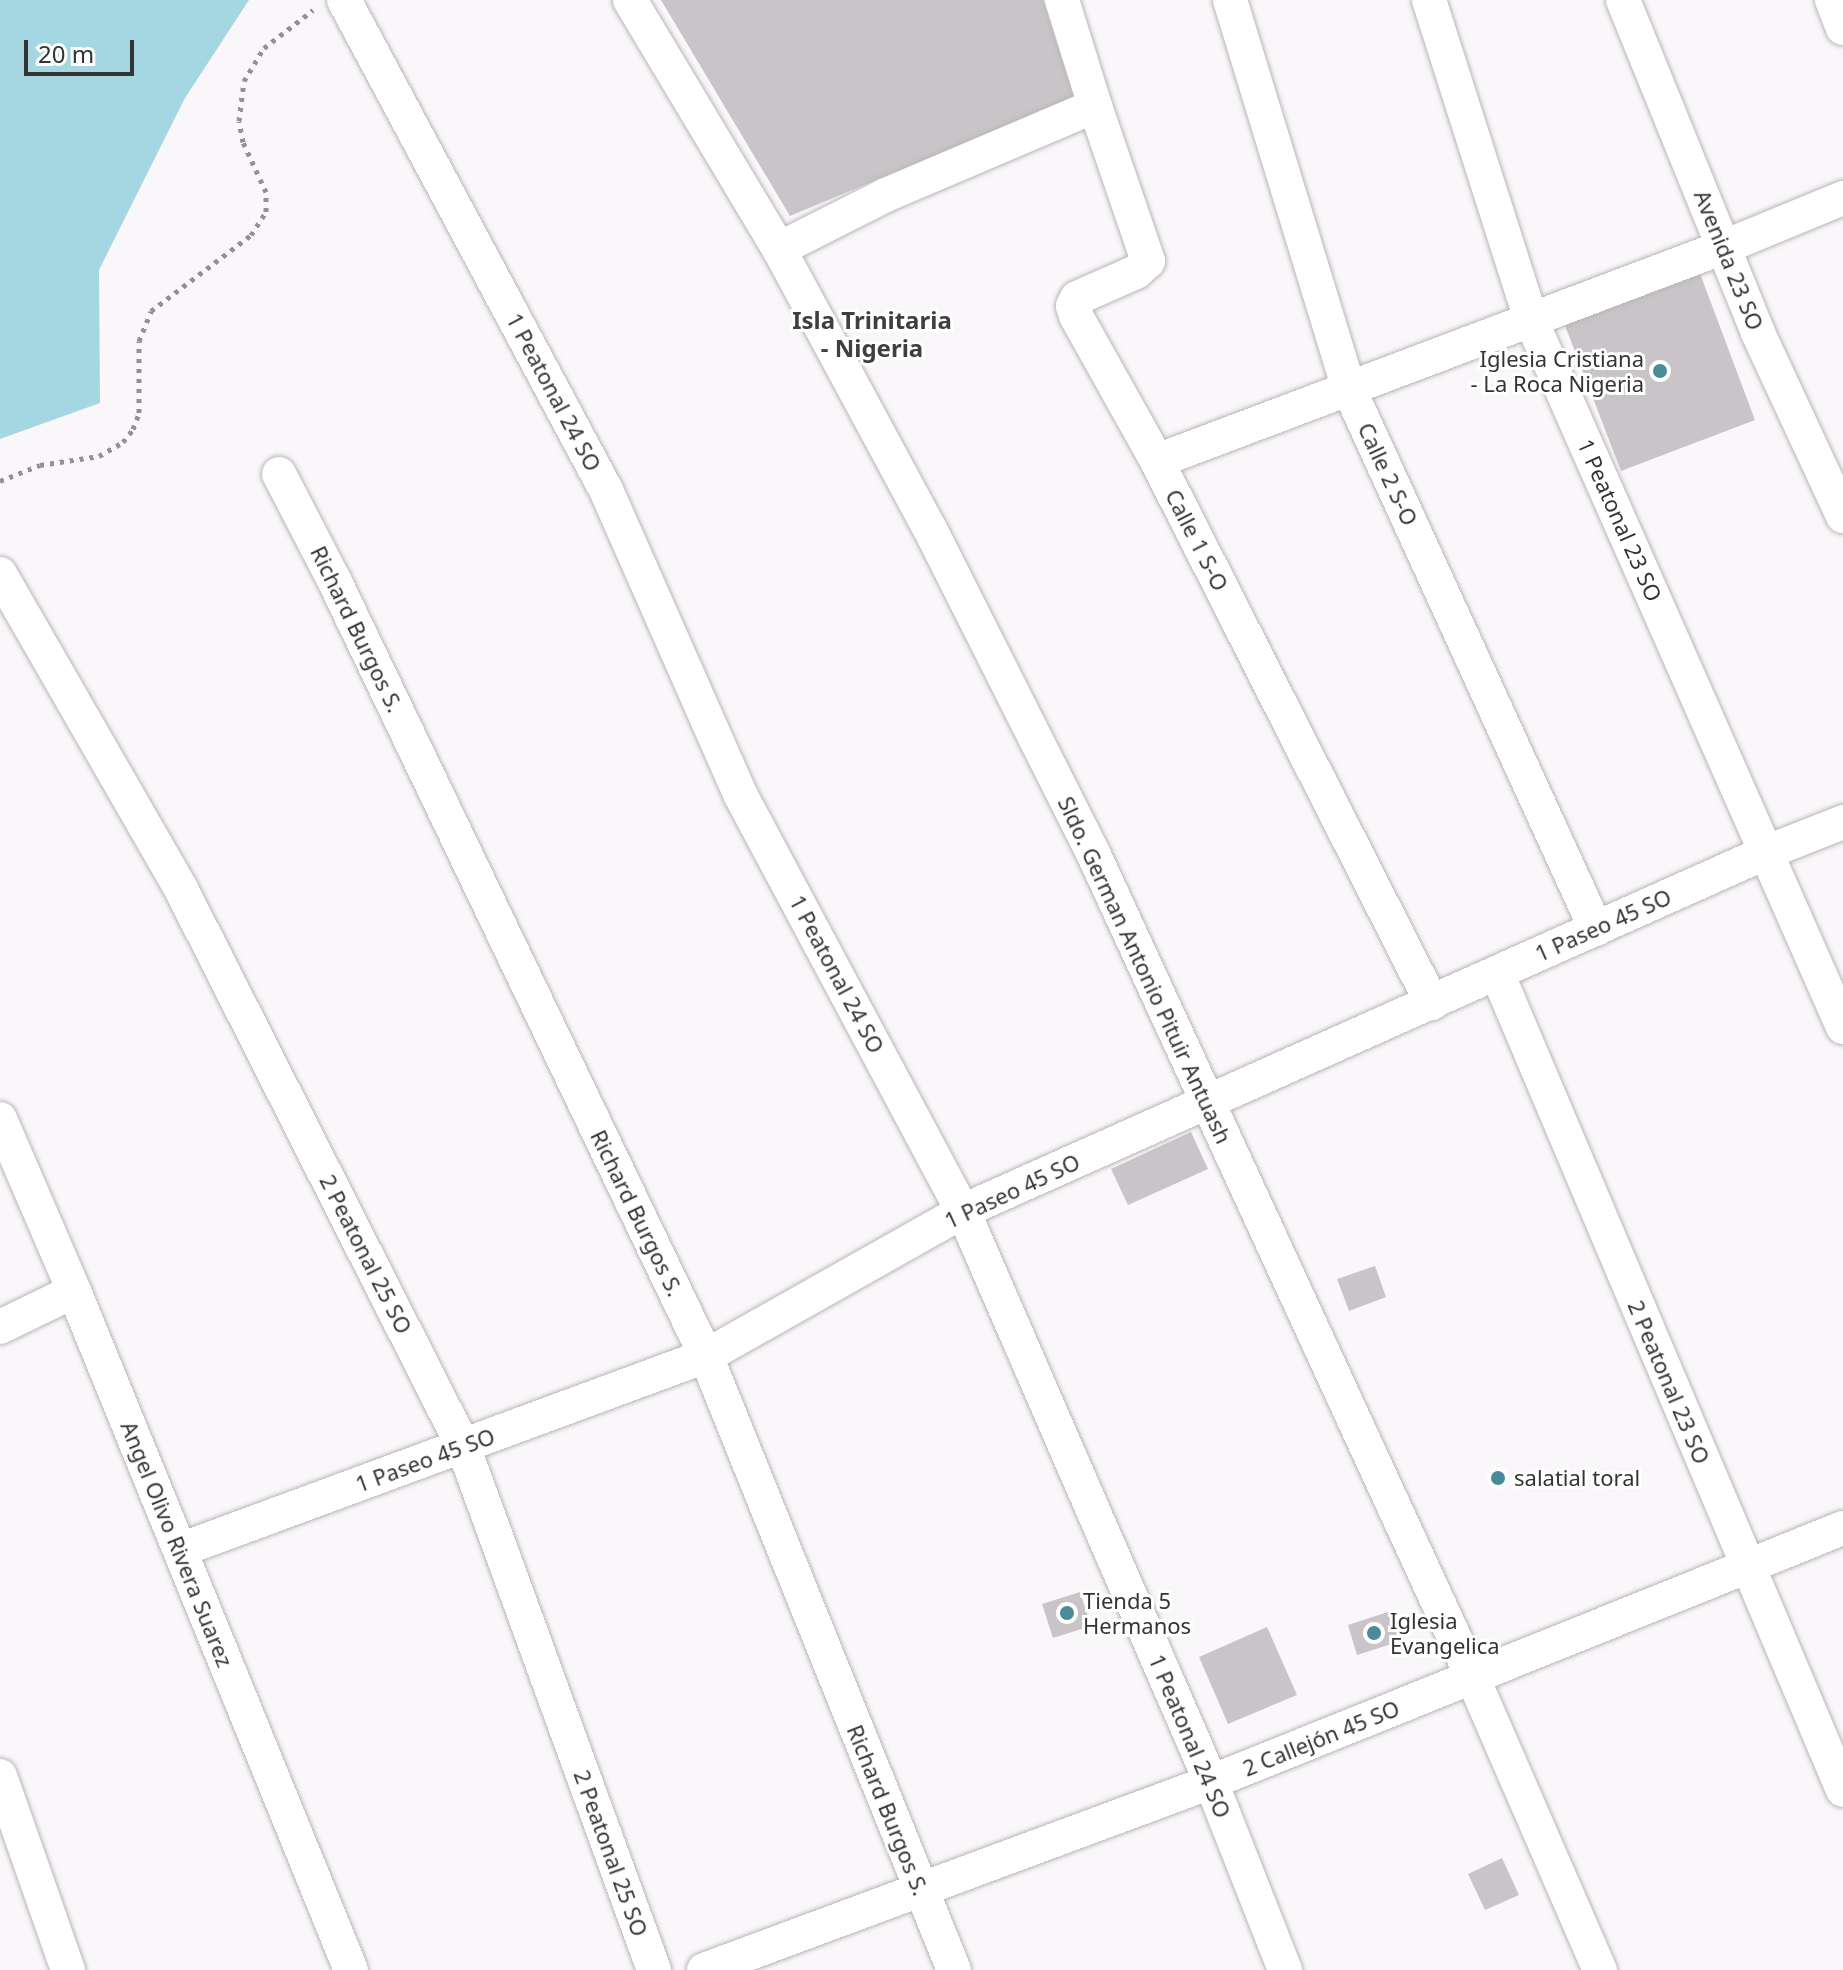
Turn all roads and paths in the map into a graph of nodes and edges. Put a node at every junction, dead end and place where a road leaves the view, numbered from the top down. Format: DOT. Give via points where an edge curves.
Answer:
graph roads {
  1 [pos="630,0"];
  2 [pos="1062,0"];
  3 [pos="1230,0"];
  4 [pos="1429,0"];
  5 [pos="1623,0"];
  6 [pos="1832,0"];
  7 [pos="329,5"];
  8 [pos="1843,28"];
  9 [pos="1095,106"];
  10 [pos="1843,198"];
  11 [pos="1724,247"];
  12 [pos="779,249"];
  13 [pos="1531,320"];
  14 [pos="1349,389"];
  15 [pos="1157,461"];
  16 [pos="279,474"];
  17 [pos="0,481"];
  18 [pos="1843,516"];
  19 [pos="0,574"];
  20 [pos="1843,822"];
  21 [pos="1767,852"];
  22 [pos="1596,929"];
  23 [pos="1497,973"];
  24 [pos="1432,1003"];
  25 [pos="1843,1027"];
  26 [pos="1207,1103"];
  27 [pos="0,1119"];
  28 [pos="963,1211"];
  29 [pos="74,1291"];
  30 [pos="0,1327"];
  31 [pos="706,1356"];
  32 [pos="463,1446"];
  33 [pos="1843,1528"];
  34 [pos="180,1550"];
  35 [pos="1746,1566"];
  36 [pos="1472,1676"];
  37 [pos="0,1776"];
  38 [pos="1211,1782"];
  39 [pos="1843,1790"];
  40 [pos="920,1890"];
  41 [pos="68,1970"];
  42 [pos="351,1970"];
  43 [pos="654,1970"];
  44 [pos="704,1970"];
  45 [pos="954,1970"];
  46 [pos="1285,1970"];
  47 [pos="1600,1970"];
  1 -- 12 [label="street, Sldo. German Antonio Pituir Antuash"];
  2 -- 9 [label="street"];
  3 -- 14 [label="street, Calle 2 S-O"];
  4 -- 13 [label="street, 1 Peatonal 23 SO"];
  5 -- 11 [label="street, Avenida 23 SO"];
  6 -- 8 [label="street"];
  7 -- 17 [label="path" via="264,48 244,81 239,121 266,192 266,212 251,235 151,311 139,341 139,413 133,429 99,456 40,465"];
  7 -- 28 [label="street, 1 Peatonal 24 SO" via="606,490 741,796"];
  9 -- 12 [label="street" via="886,195"];
  9 -- 15 [label="street, Calle 1 S-O" via="1148,261 1136,272 1077,298 1073,306"];
  10 -- 11 [label="street"];
  11 -- 13 [label="street"];
  11 -- 18 [label="street, Avenida 23 SO"];
  12 -- 26 [label="street, Sldo. German Antonio Pituir Antuash" via="944,557 1093,853"];
  13 -- 14 [label="street"];
  13 -- 21 [label="street, 1 Peatonal 23 SO"];
  14 -- 15 [label="street"];
  14 -- 22 [label="street, Calle 2 S-O"];
  15 -- 24 [label="street, Calle 1 S-O"];
  16 -- 31 [label="street, Richard Burgos S."];
  19 -- 32 [label="street, 2 Peatonal 25 SO" via="181,889"];
  20 -- 21 [label="street, 1 Paseo 45 SO"];
  21 -- 22 [label="street, 1 Paseo 45 SO"];
  21 -- 25 [label="street, 1 Peatonal 23 SO"];
  22 -- 23 [label="street, 1 Paseo 45 SO"];
  23 -- 24 [label="street, 1 Paseo 45 SO"];
  23 -- 35 [label="street, 2 Peatonal 23 SO"];
  24 -- 26 [label="street, 1 Paseo 45 SO"];
  26 -- 28 [label="street, 1 Paseo 45 SO"];
  26 -- 36 [label="street, Sldo. German Antonio Pituir Antuash"];
  27 -- 29 [label="street, Angel Olivo Rivera Suarez"];
  28 -- 31 [label="street, 1 Paseo 45 SO"];
  28 -- 38 [label="street, 1 Peatonal 24 SO"];
  29 -- 30 [label="street"];
  29 -- 34 [label="street, Angel Olivo Rivera Suarez"];
  31 -- 32 [label="street, 1 Paseo 45 SO"];
  31 -- 40 [label="street, Richard Burgos S."];
  32 -- 34 [label="street, 1 Paseo 45 SO"];
  32 -- 43 [label="street, 2 Peatonal 25 SO"];
  33 -- 35 [label="street, 2 Callejón 45 SO"];
  34 -- 42 [label="street, Angel Olivo Rivera Suarez"];
  35 -- 36 [label="street, 2 Callejón 45 SO"];
  35 -- 39 [label="street, 2 Peatonal 23 SO"];
  36 -- 38 [label="street, 2 Callejón 45 SO"];
  36 -- 47 [label="street, Sldo. German Antonio Pituir Antuash"];
  37 -- 41 [label="street"];
  38 -- 40 [label="street, 2 Callejón 45 SO"];
  38 -- 46 [label="street, 1 Peatonal 24 SO"];
  40 -- 44 [label="street, 2 Callejón 45 SO"];
  40 -- 45 [label="street, Richard Burgos S."];
}
